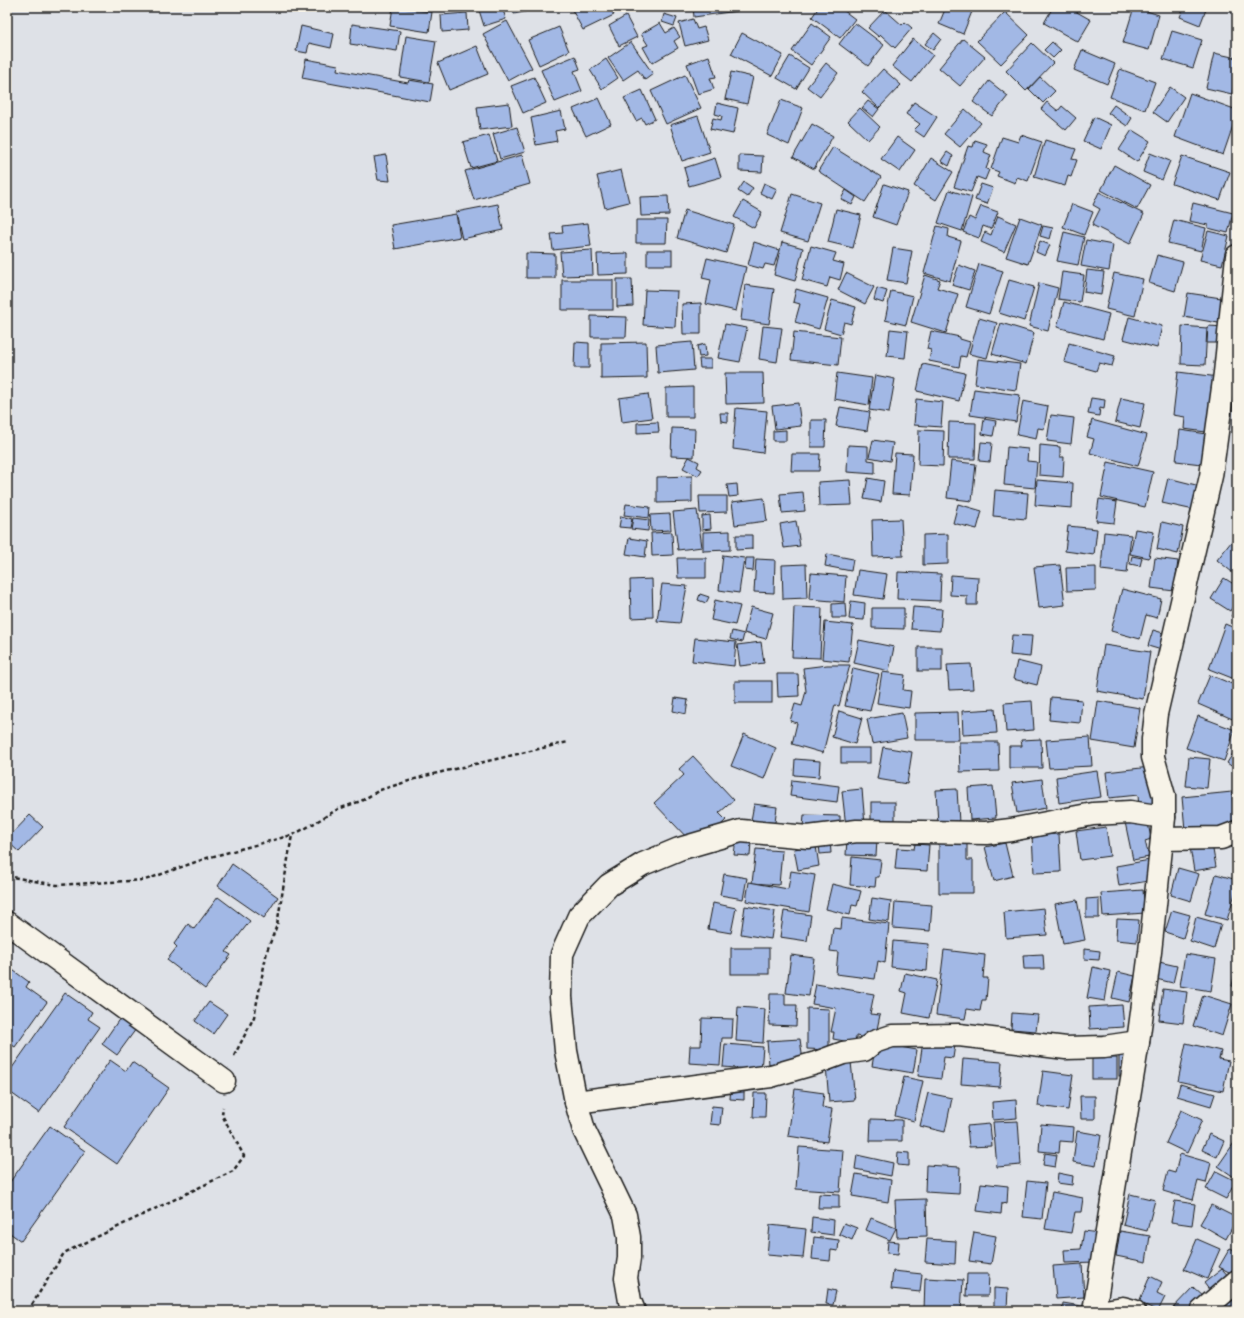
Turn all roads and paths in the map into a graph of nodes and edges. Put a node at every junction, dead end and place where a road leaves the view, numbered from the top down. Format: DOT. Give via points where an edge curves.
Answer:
graph roads {
  1 [pos="1237,256"];
  2 [pos="568,742"];
  3 [pos="1164,817"];
  4 [pos="1237,832"];
  5 [pos="292,835"];
  6 [pos="1162,839"];
  7 [pos="7,876"];
  8 [pos="7,923"];
  9 [pos="1138,1042"];
  10 [pos="224,1080"];
  11 [pos="576,1102"];
  12 [pos="1237,1281"];
  13 [pos="28,1311"];
  14 [pos="634,1311"];
  15 [pos="1094,1311"];
  16 [pos="1104,1311"];
  17 [pos="1134,1311"];
  18 [pos="1202,1311"];
  1 -- 3 [label="street" via="1211,476 1156,714 1153,757 1164,796"];
  2 -- 5 [label="path" via="425,776 380,790 361,801 338,809"];
  3 -- 6 [label="street"];
  3 -- 11 [label="street" via="1130,812 1093,814 1011,830 986,832 857,831 808,837 741,831 679,849 643,864 609,885 579,916 562,954 561,997 566,1051"];
  4 -- 6 [label="street" via="1221,838"];
  5 -- 7 [label="path" via="207,858 145,880 57,885"];
  5 -- 10 [label="path" via="277,925 267,951 254,1017"];
  6 -- 9 [label="street"];
  8 -- 10 [label="street"];
  9 -- 11 [label="street" via="1104,1047 1066,1048 959,1034 892,1036 874,1042 864,1050 843,1053 771,1076"];
  9 -- 15 [label="street"];
  10 -- 13 [label="path" via="222,1115 244,1156 233,1171 64,1253"];
  11 -- 14 [label="street" via="584,1130 625,1215 629,1244 626,1278"];
  12 -- 18 [label="street"];
  16 -- 17 [label="street" via="1123,1308"];
}
